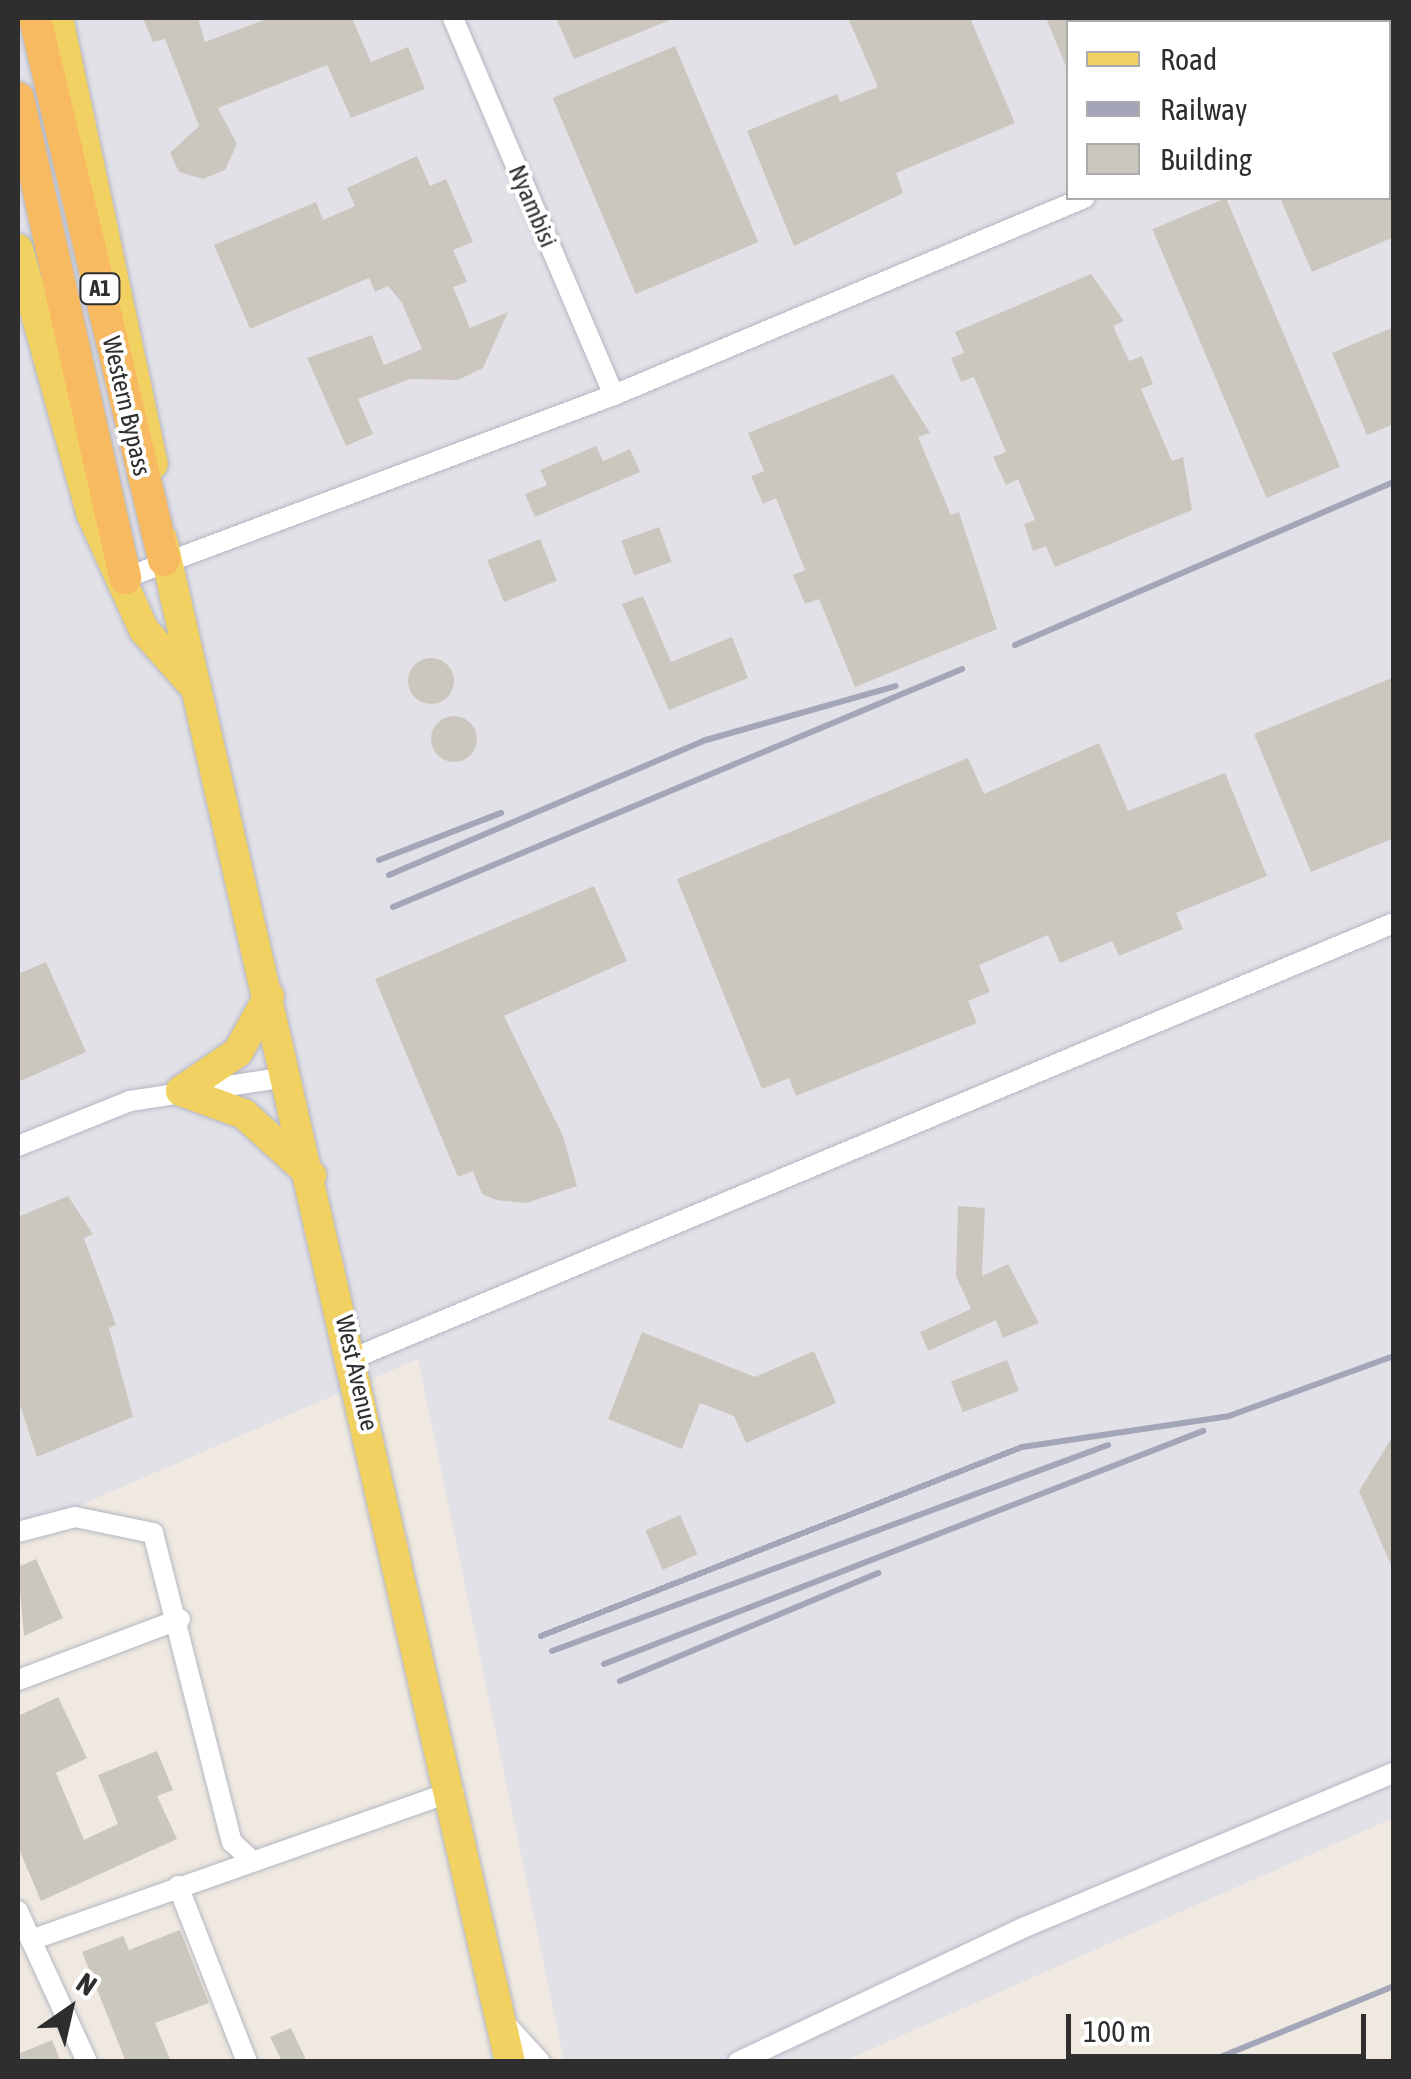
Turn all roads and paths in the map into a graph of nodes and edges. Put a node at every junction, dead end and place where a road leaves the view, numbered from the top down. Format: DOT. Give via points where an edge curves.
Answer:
graph roads {
  1 [pos="35,18"];
  2 [pos="58,18"];
  3 [pos="453,18"];
  4 [pos="18,98"];
  5 [pos="1079,200"];
  6 [pos="18,249"];
  7 [pos="614,395"];
  8 [pos="164,560"];
  9 [pos="124,578"];
  10 [pos="194,686"];
  11 [pos="1394,923"];
  12 [pos="269,996"];
  13 [pos="287,1077"];
  14 [pos="181,1091"];
  15 [pos="18,1146"];
  16 [pos="311,1175"];
  17 [pos="354,1358"];
  18 [pos="18,1532"];
  19 [pos="180,1618"];
  20 [pos="18,1680"];
  21 [pos="1394,1773"];
  22 [pos="454,1791"];
  23 [pos="248,1857"];
  24 [pos="178,1886"];
  25 [pos="18,1911"];
  26 [pos="31,1940"];
  27 [pos="499,2017"];
  28 [pos="86,2062"];
  29 [pos="247,2062"];
  30 [pos="510,2062"];
  31 [pos="540,2062"];
  32 [pos="738,2062"];
  1 -- 8 [label="highway, Western Bypass / A1"];
  2 -- 8 [label="main road, West Avenue" via="148,418"];
  3 -- 7 [label="street, Nyambisi"];
  4 -- 9 [label="highway, Western Bypass / A1"];
  5 -- 7 [label="street"];
  6 -- 9 [label="main road, West Avenue" via="92,515"];
  7 -- 8 [label="street"];
  8 -- 9 [label="street"];
  8 -- 10 [label="main road, West Avenue"];
  9 -- 10 [label="main road, West Avenue" via="144,630"];
  10 -- 12 [label="main road, West Avenue"];
  11 -- 17 [label="street"];
  12 -- 13 [label="main road, West Avenue"];
  12 -- 14 [label="main road" via="249,1040"];
  13 -- 14 [label="street"];
  13 -- 16 [label="main road, West Avenue"];
  14 -- 15 [label="street"];
  14 -- 16 [label="main road" via="244,1114"];
  16 -- 17 [label="main road, West Avenue"];
  17 -- 22 [label="main road, West Avenue"];
  18 -- 19 [label="street" via="74,1517 154,1533"];
  19 -- 20 [label="street"];
  19 -- 23 [label="street" via="232,1842"];
  21 -- 32 [label="street" via="1025,1927"];
  22 -- 23 [label="street" via="268,1860"];
  22 -- 27 [label="main road, West Avenue"];
  23 -- 24 [label="street"];
  24 -- 26 [label="street"];
  24 -- 29 [label="street"];
  25 -- 26 [label="street"];
  26 -- 28 [label="street"];
  27 -- 30 [label="main road, West Avenue"];
  27 -- 31 [label="street"];
}
